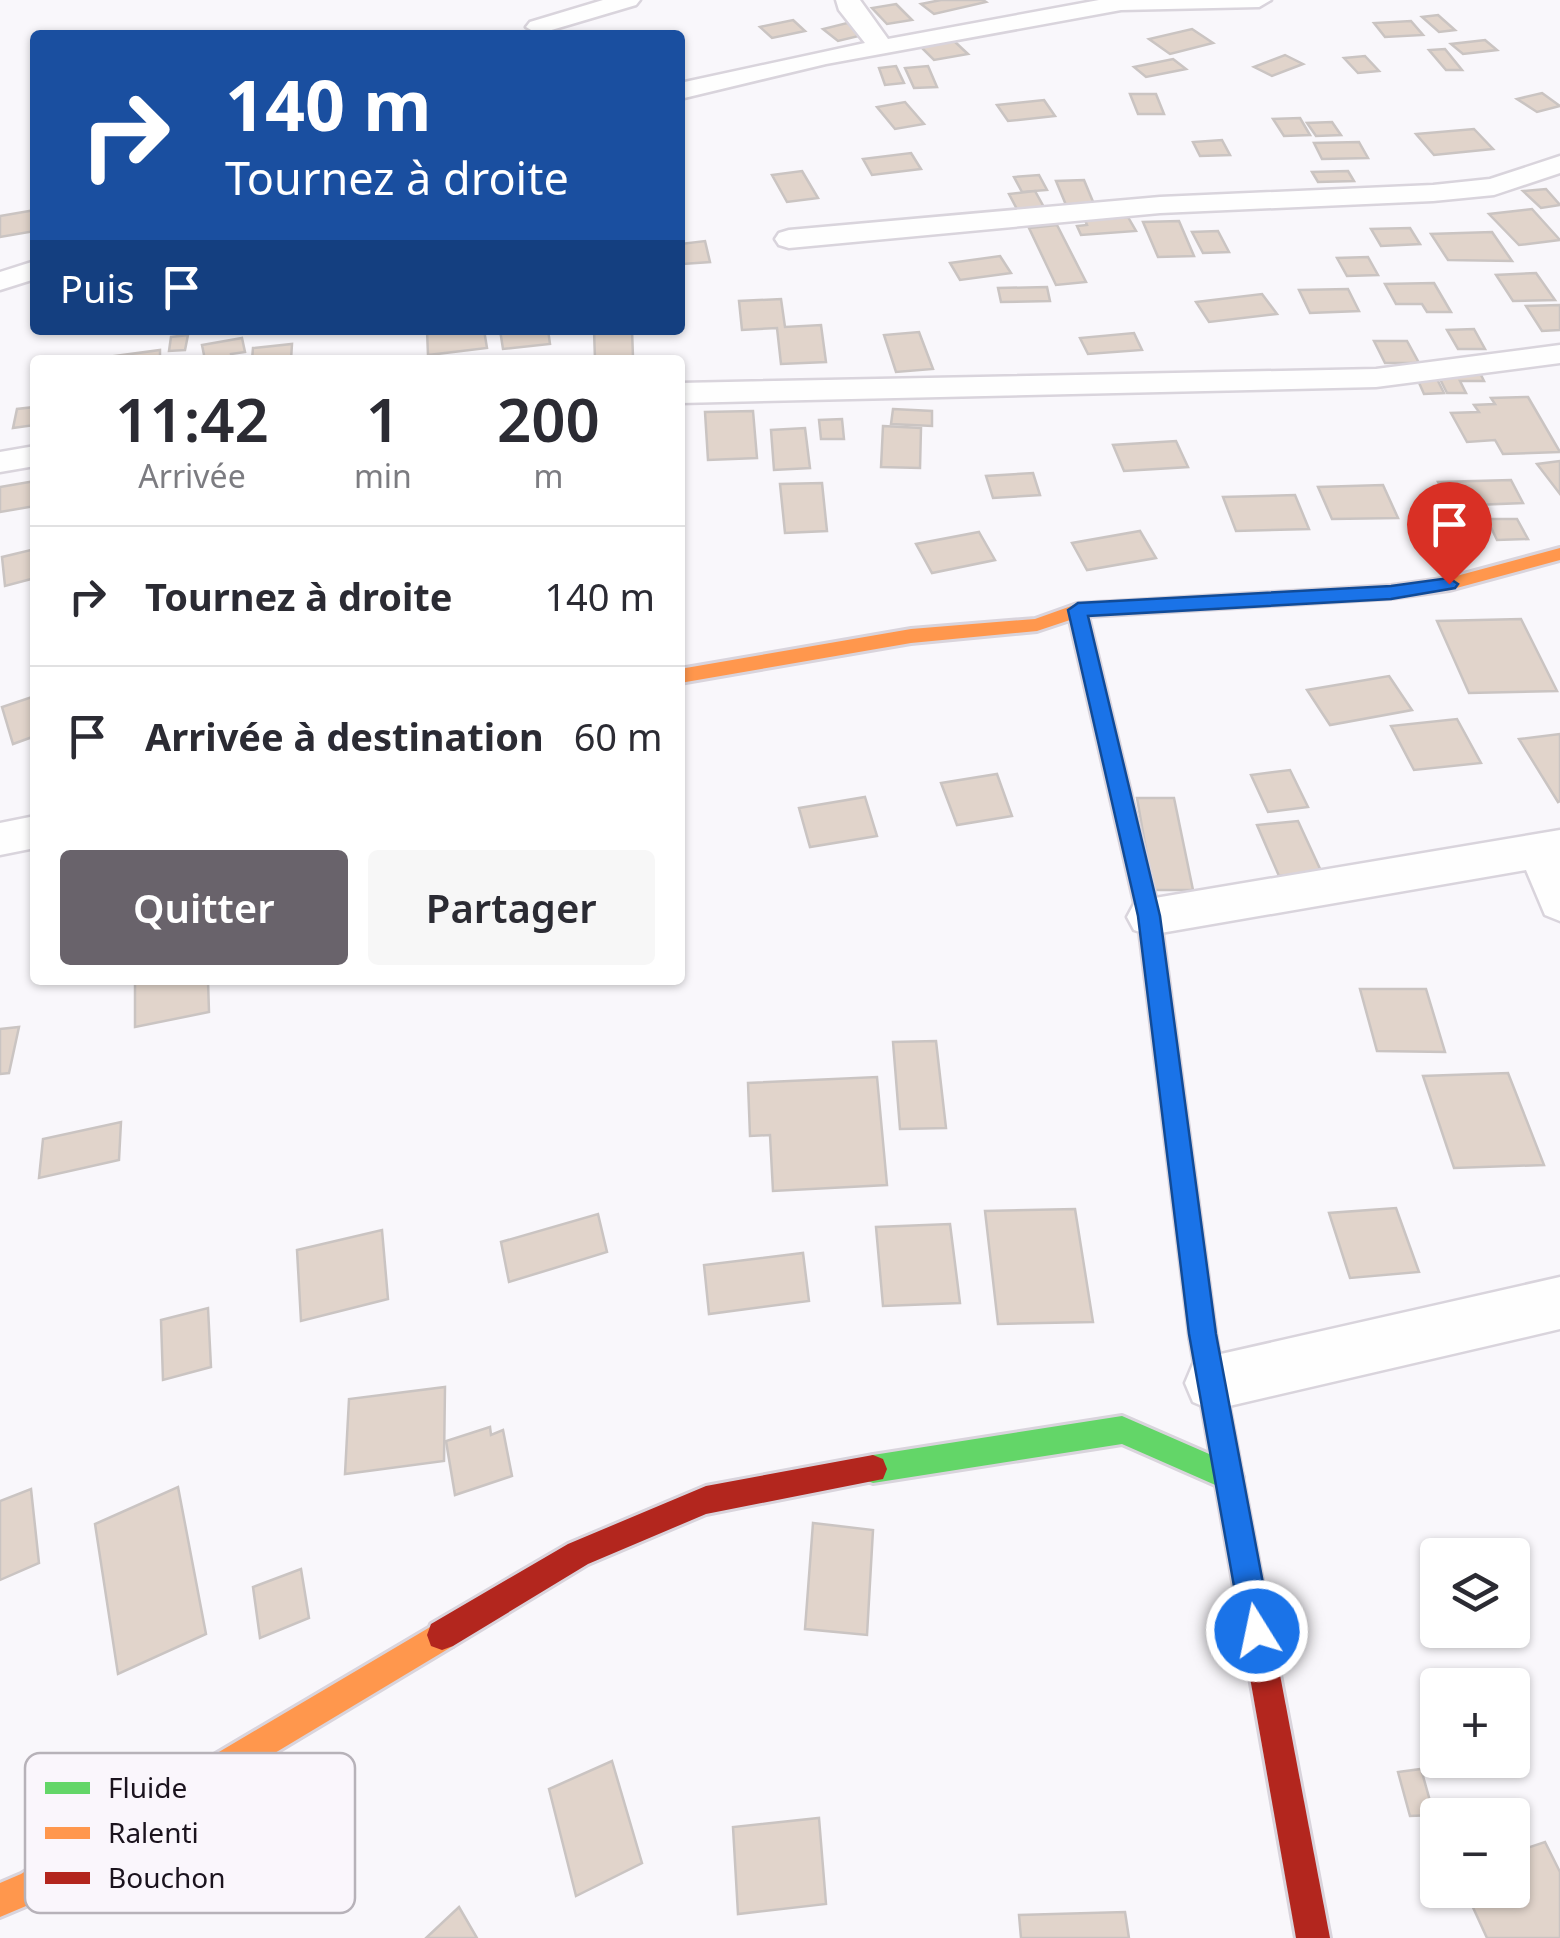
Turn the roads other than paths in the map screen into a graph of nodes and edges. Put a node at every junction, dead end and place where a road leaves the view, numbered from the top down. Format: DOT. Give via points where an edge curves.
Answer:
graph roads {
  1 [pos="628,0"];
  2 [pos="848,0"];
  3 [pos="1260,0"];
  4 [pos="1120,2"];
  5 [pos="538,27"];
  6 [pos="881,46"];
  7 [pos="685,90"];
  8 [pos="1560,164"];
  9 [pos="788,239"];
  10 [pos="30,272"];
  11 [pos="0,281"];
  12 [pos="1560,354"];
  13 [pos="685,393"];
  14 [pos="30,457"];
  15 [pos="0,462"];
  16 [pos="1560,554"];
  17 [pos="1078,610"];
  18 [pos="685,675"];
  19 [pos="30,833"];
  20 [pos="0,839"];
  21 [pos="1549,848"];
  22 [pos="1560,904"];
  23 [pos="1149,916"];
  24 [pos="1560,1304"];
  25 [pos="1212,1382"];
  26 [pos="1229,1477"];
  27 [pos="246,1753"];
  28 [pos="25,1889"];
  29 [pos="0,1900"];
  30 [pos="1313,1938"];
  1 -- 5 [label="street"];
  2 -- 6 [label="street"];
  3 -- 4 [label="street"];
  4 -- 6 [label="street"];
  6 -- 7 [label="street"];
  8 -- 9 [label="street" via="1494,186 1432,194 1160,205"];
  10 -- 11 [label="street"];
  12 -- 13 [label="street" via="1376,378"];
  14 -- 15 [label="street"];
  16 -- 17 [label="street" via="1391,592"];
  17 -- 18 [label="street" via="1037,624 912,636"];
  17 -- 23 [label="street"];
  19 -- 20 [label="street"];
  21 -- 22 [label="street"];
  21 -- 23 [label="street"];
  23 -- 25 [label="street"];
  24 -- 25 [label="street"];
  25 -- 26 [label="street"];
  26 -- 27 [label="street" via="1122,1430 706,1500 578,1554"];
  26 -- 30 [label="street"];
  28 -- 29 [label="street"];
}
